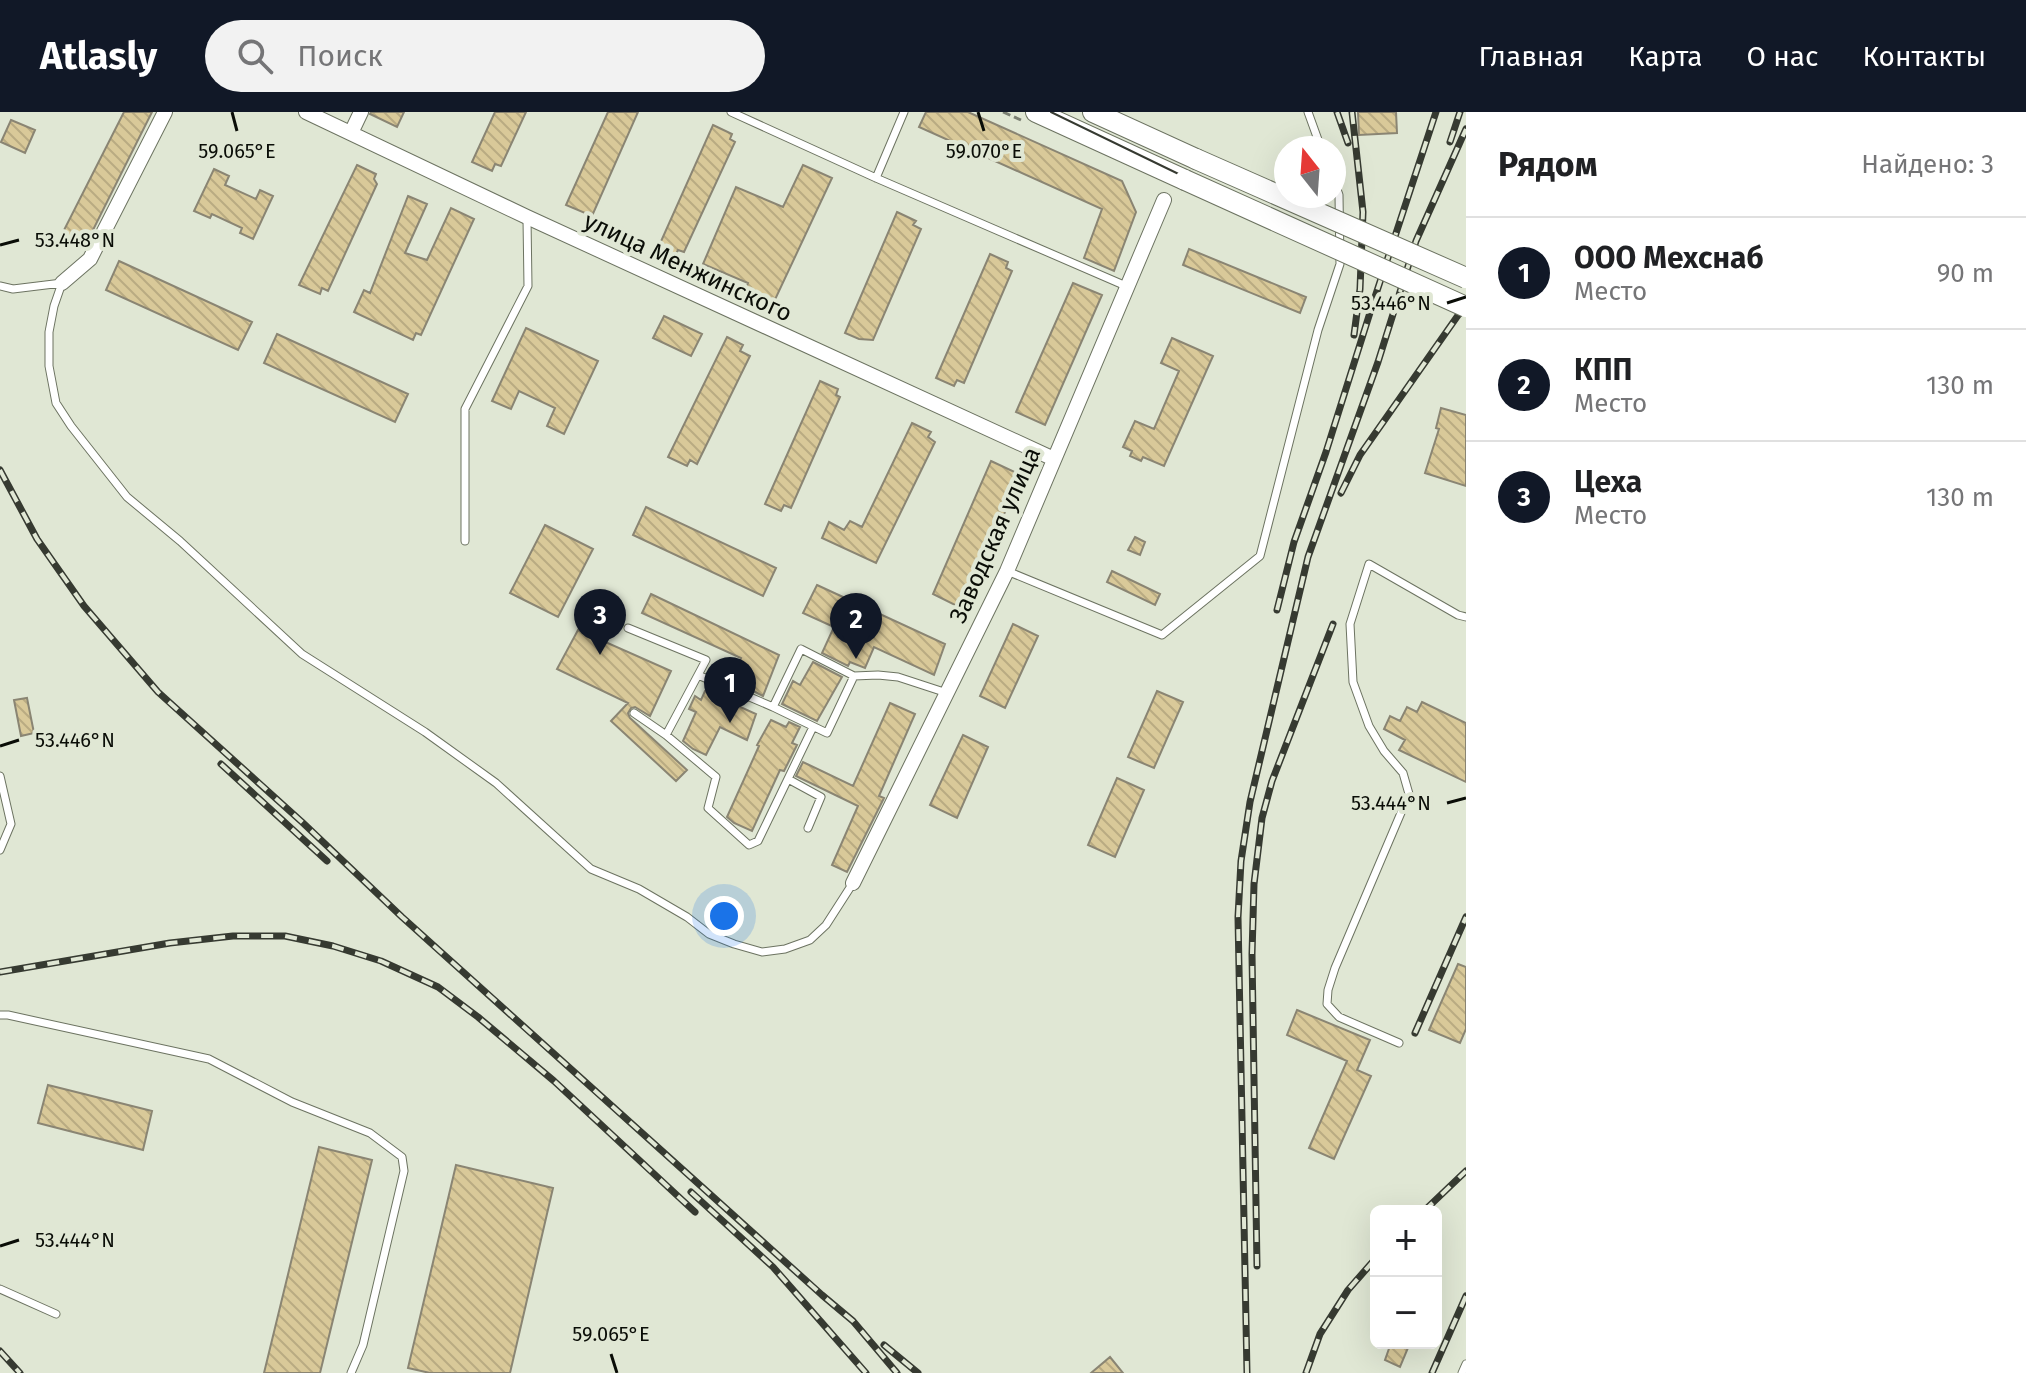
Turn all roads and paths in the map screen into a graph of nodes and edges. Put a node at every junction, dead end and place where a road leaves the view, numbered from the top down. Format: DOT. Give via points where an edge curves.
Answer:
graph roads {
  1 [pos="165,112"];
  2 [pos="306,112"];
  3 [pos="361,112"];
  4 [pos="731,112"];
  5 [pos="904,112"];
  6 [pos="1036,112"];
  7 [pos="1093,112"];
  8 [pos="1308,112"];
  9 [pos="351,133"];
  10 [pos="1317,136"];
  11 [pos="876,178"];
  12 [pos="1164,200"];
  13 [pos="1339,208"];
  14 [pos="527,217"];
  15 [pos="1466,278"];
  16 [pos="62,283"];
  17 [pos="0,286"];
  18 [pos="1126,286"];
  19 [pos="1466,307"];
  20 [pos="1054,459"];
  21 [pos="465,541"];
  22 [pos="1007,571"];
  23 [pos="1466,617"];
  24 [pos="628,628"];
  25 [pos="698,675"];
  26 [pos="854,676"];
  27 [pos="947,693"];
  28 [pos="773,707"];
  29 [pos="634,713"];
  30 [pos="813,727"];
  31 [pos="666,735"];
  32 [pos="0,776"];
  33 [pos="788,779"];
  34 [pos="808,828"];
  35 [pos="0,850"];
  36 [pos="853,883"];
  37 [pos="0,1015"];
  38 [pos="1399,1043"];
  39 [pos="0,1289"];
  40 [pos="56,1314"];
  41 [pos="1466,1364"];
  42 [pos="351,1373"];
  43 [pos="1462,1373"];
  1 -- 16 [label="street" via="90,259"];
  2 -- 9 [label="street, улица Менжинского"];
  3 -- 9 [label="street"];
  4 -- 11 [label="lane"];
  5 -- 11 [label="lane"];
  6 -- 19 [label="main road, bridge"];
  7 -- 15 [label="main road, bridge"];
  8 -- 10 [label="lane"];
  9 -- 14 [label="street, улица Менжинского"];
  11 -- 18 [label="lane"];
  12 -- 18 [label="street, Заводская улица"];
  13 -- 22 [label="lane" via="1340,264 1260,556 1162,635"];
  14 -- 20 [label="street, улица Менжинского"];
  14 -- 21 [label="lane" via="528,286 465,409"];
  16 -- 17 [label="lane"];
  16 -- 36 [label="lane" via="49,332 49,366 63,414 127,497 302,654 496,783 591,869 639,889 709,934 762,952 785,949 810,940 826,925"];
  18 -- 20 [label="street, Заводская улица"];
  20 -- 22 [label="street, Заводская улица"];
  22 -- 27 [label="street, Заводская улица"];
  23 -- 38 [label="lane" via="1369,564 1350,624 1353,682 1369,726 1403,773 1409,794 1335,968 1327,1004 1339,1017"];
  24 -- 25 [label="lane" via="706,660"];
  25 -- 28 [label="lane"];
  25 -- 31 [label="lane"];
  26 -- 27 [label="lane" via="898,677"];
  26 -- 28 [label="lane" via="801,649"];
  26 -- 30 [label="lane" via="827,733"];
  27 -- 36 [label="street, Заводская улица"];
  28 -- 30 [label="lane"];
  29 -- 31 [label="lane"];
  30 -- 33 [label="lane"];
  31 -- 33 [label="lane" via="716,777 708,808 749,845 758,841"];
  32 -- 35 [label="lane" via="11,824"];
  33 -- 34 [label="lane" via="821,797"];
  37 -- 42 [label="lane" via="209,1059 292,1102 370,1133 402,1157 401,1186 363,1345"];
  39 -- 40 [label="lane"];
  41 -- 43 [label="lane"];
}
